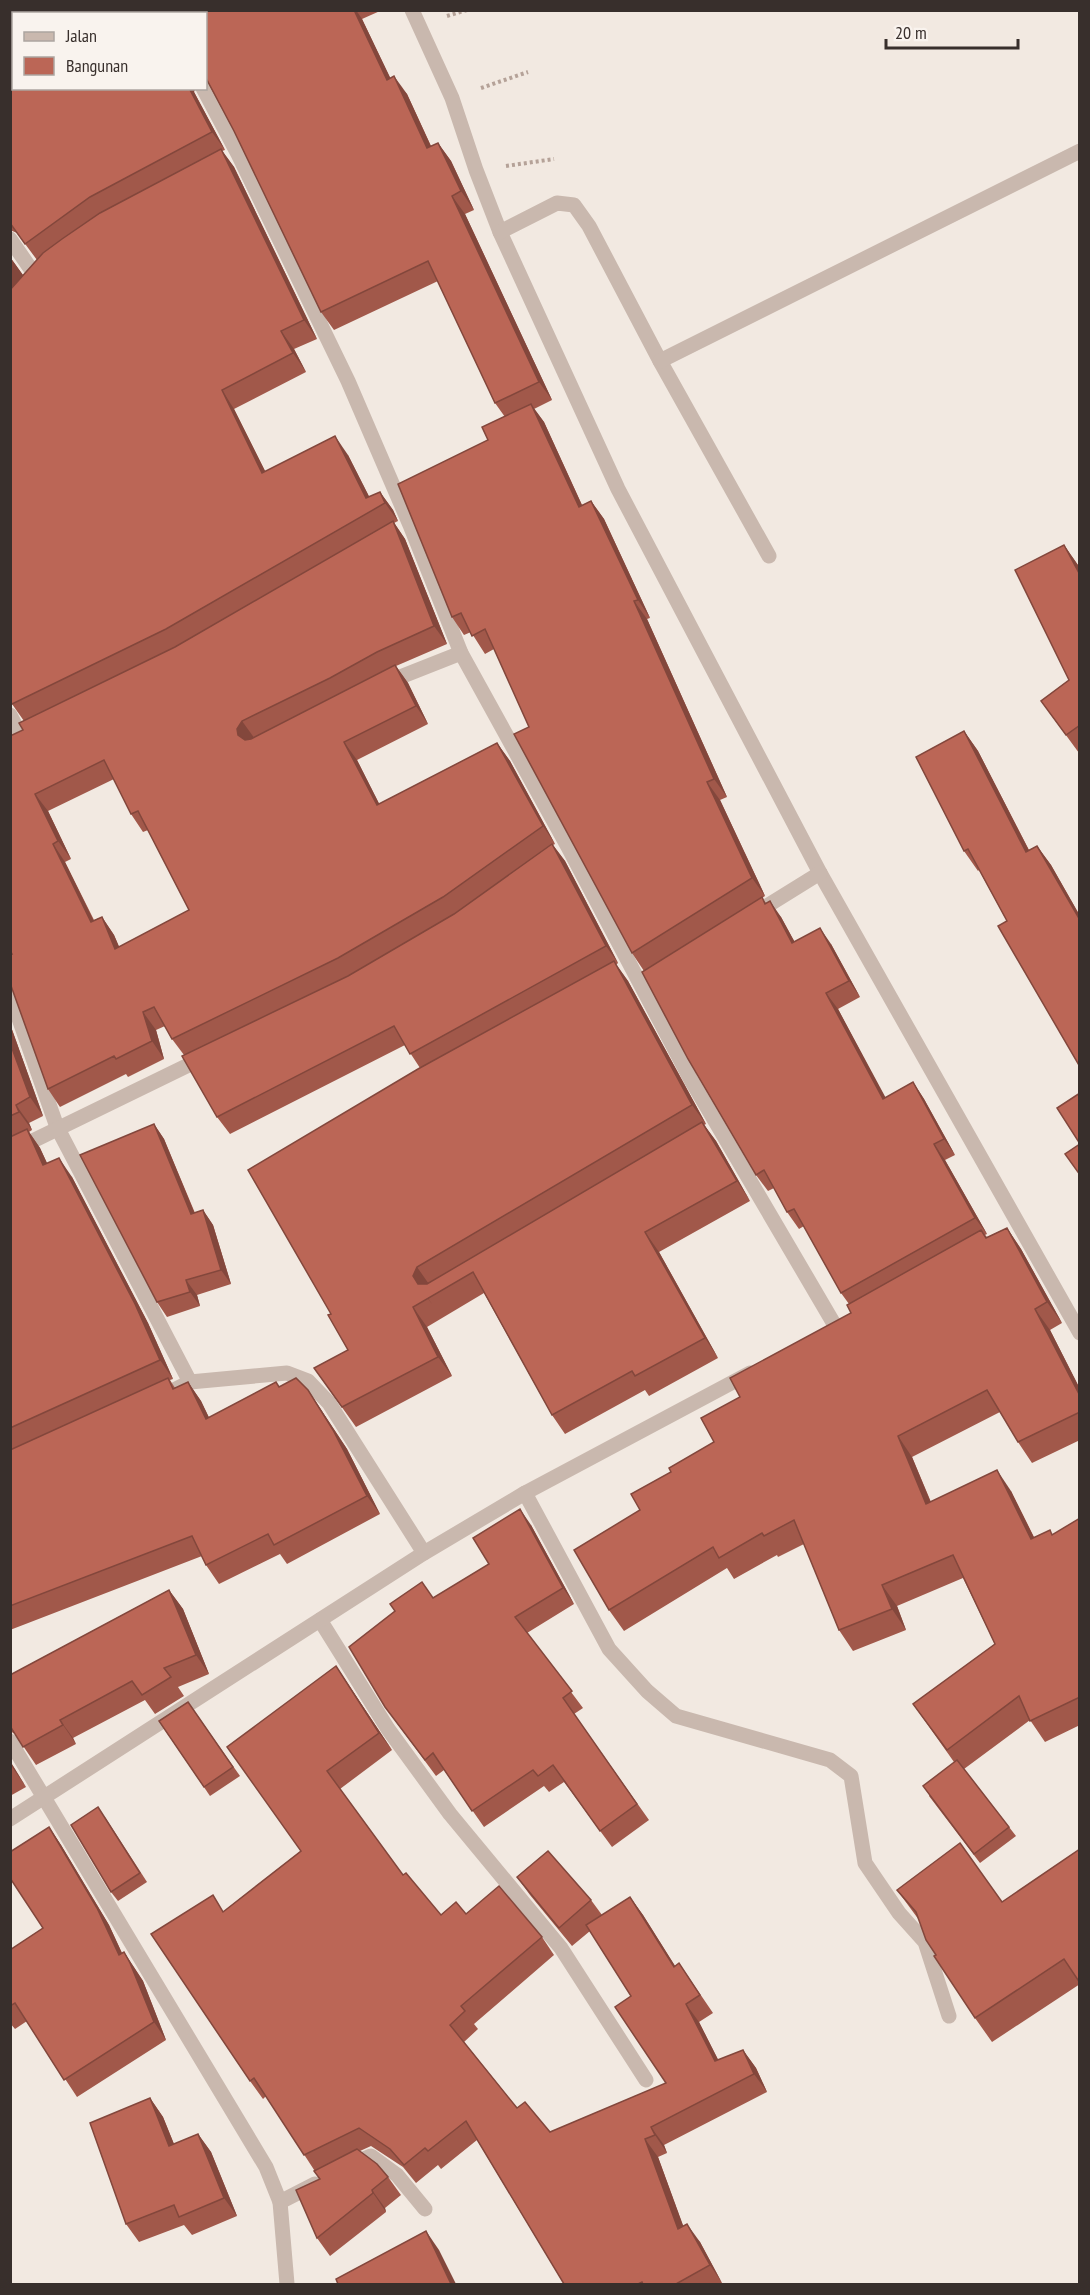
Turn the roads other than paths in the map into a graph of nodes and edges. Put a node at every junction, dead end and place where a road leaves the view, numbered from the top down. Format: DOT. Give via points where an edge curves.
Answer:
graph roads {
  1 [pos="412,10"];
  2 [pos="204,90"];
  3 [pos="1080,151"];
  4 [pos="501,232"];
  5 [pos="10,239"];
  6 [pos="49,264"];
  7 [pos="37,278"];
  8 [pos="28,292"];
  9 [pos="660,361"];
  10 [pos="769,556"];
  11 [pos="460,653"];
  12 [pos="375,688"];
  13 [pos="10,715"];
  14 [pos="21,736"];
  15 [pos="820,873"];
  16 [pos="741,922"];
  17 [pos="10,993"];
  18 [pos="217,1051"];
  19 [pos="57,1127"];
  20 [pos="10,1152"];
  21 [pos="837,1328"];
  22 [pos="1080,1332"];
  23 [pos="766,1365"];
  24 [pos="190,1382"];
  25 [pos="158,1397"];
  26 [pos="525,1493"];
  27 [pos="424,1553"];
  28 [pos="320,1620"];
  29 [pos="10,1742"];
  30 [pos="45,1798"];
  31 [pos="10,1820"];
  32 [pos="949,2016"];
  33 [pos="646,2080"];
  34 [pos="280,2202"];
  35 [pos="424,2209"];
  36 [pos="287,2284"];
  1 -- 4 [label="street" via="452,98"];
  2 -- 11 [label="street" via="233,157 348,381 405,528"];
  3 -- 9 [label="street"];
  4 -- 9 [label="street" via="556,202 574,205"];
  4 -- 15 [label="street" via="618,489"];
  5 -- 7 [label="street"];
  6 -- 7 [label="street"];
  7 -- 8 [label="street"];
  9 -- 10 [label="street"];
  11 -- 12 [label="street"];
  11 -- 21 [label="street" via="627,970 647,981 713,1131"];
  13 -- 14 [label="street"];
  15 -- 16 [label="street"];
  15 -- 22 [label="street" via="1013,1230"];
  17 -- 19 [label="street"];
  18 -- 19 [label="street"];
  19 -- 20 [label="street"];
  19 -- 24 [label="street"];
  23 -- 26 [label="street"];
  24 -- 25 [label="street"];
  24 -- 27 [label="street" via="287,1373 308,1381 329,1403"];
  26 -- 27 [label="street"];
  26 -- 32 [label="street" via="609,1649 647,1691 676,1716 830,1760 851,1776 865,1863 899,1913 925,1942"];
  27 -- 28 [label="street"];
  28 -- 30 [label="street"];
  28 -- 33 [label="street" via="388,1729 450,1814 561,1948"];
  29 -- 30 [label="street"];
  30 -- 31 [label="street"];
  30 -- 34 [label="street" via="266,2167"];
  34 -- 35 [label="street" via="371,2156 397,2175"];
  34 -- 36 [label="street"];
}
